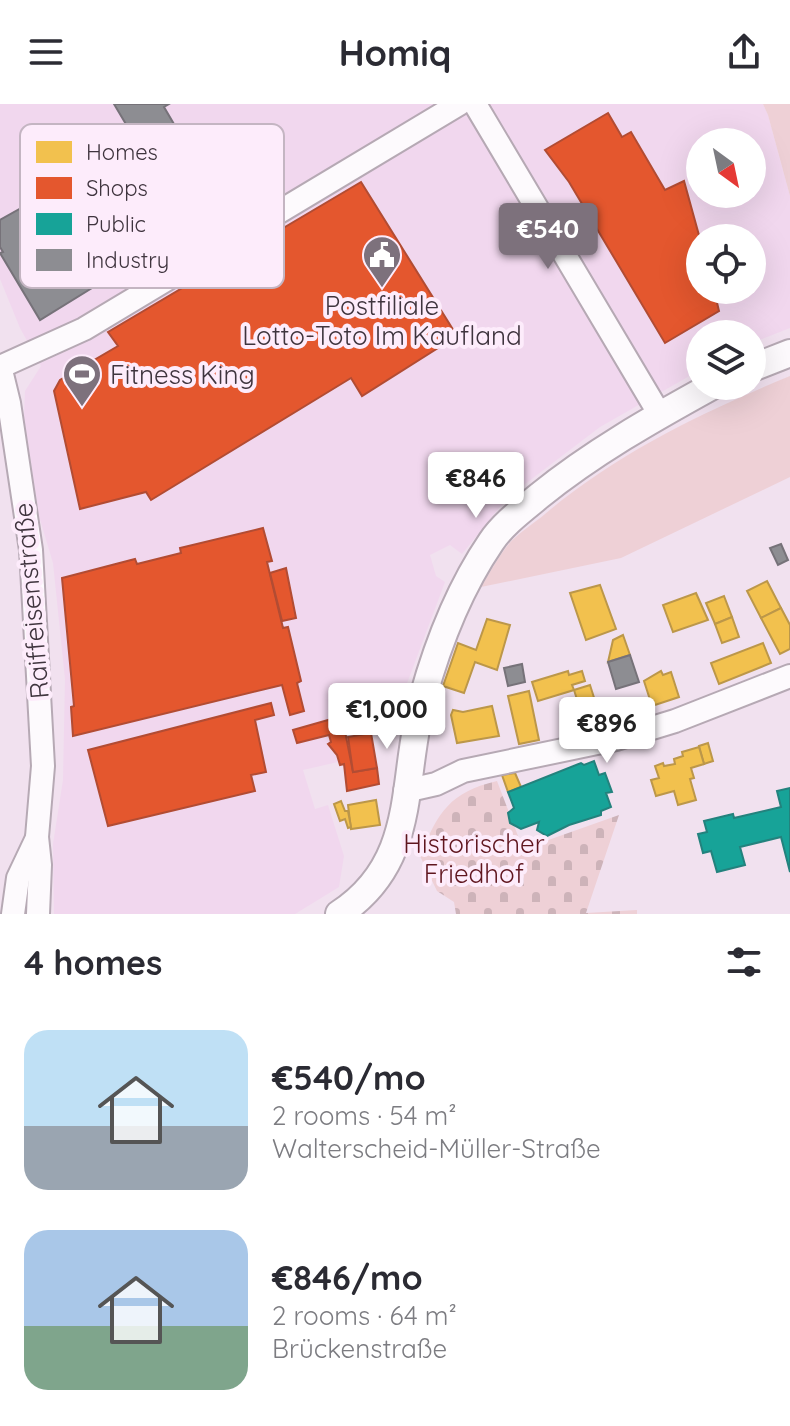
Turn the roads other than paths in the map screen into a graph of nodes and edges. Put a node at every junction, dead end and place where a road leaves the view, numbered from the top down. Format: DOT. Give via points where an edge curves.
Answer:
graph roads {
  1 [pos="459,104"];
  2 [pos="475,104"];
  3 [pos="284,209"];
  4 [pos="152,288"];
  5 [pos="790,353"];
  6 [pos="766,362"];
  7 [pos="0,366"];
  8 [pos="687,400"];
  9 [pos="660,415"];
  10 [pos="790,676"];
  11 [pos="405,791"];
  12 [pos="37,837"];
  13 [pos="13,914"];
  14 [pos="38,914"];
  15 [pos="339,914"];
  1 -- 3 [label="street"];
  2 -- 9 [label="street"];
  4 -- 7 [label="street" via="84,329"];
  5 -- 6 [label="street"];
  7 -- 12 [label="street, Raiffeisenstraße" via="31,550 43,766"];
  8 -- 9 [label="street"];
  9 -- 11 [label="street" via="554,484 493,539 443,634 422,699"];
  10 -- 11 [label="street" via="616,739 463,771"];
  11 -- 15 [label="street" via="399,839 386,869"];
  12 -- 13 [label="street, Raiffeisenstraße" via="18,878"];
  12 -- 14 [label="street, Raiffeisenstraße"];
}
